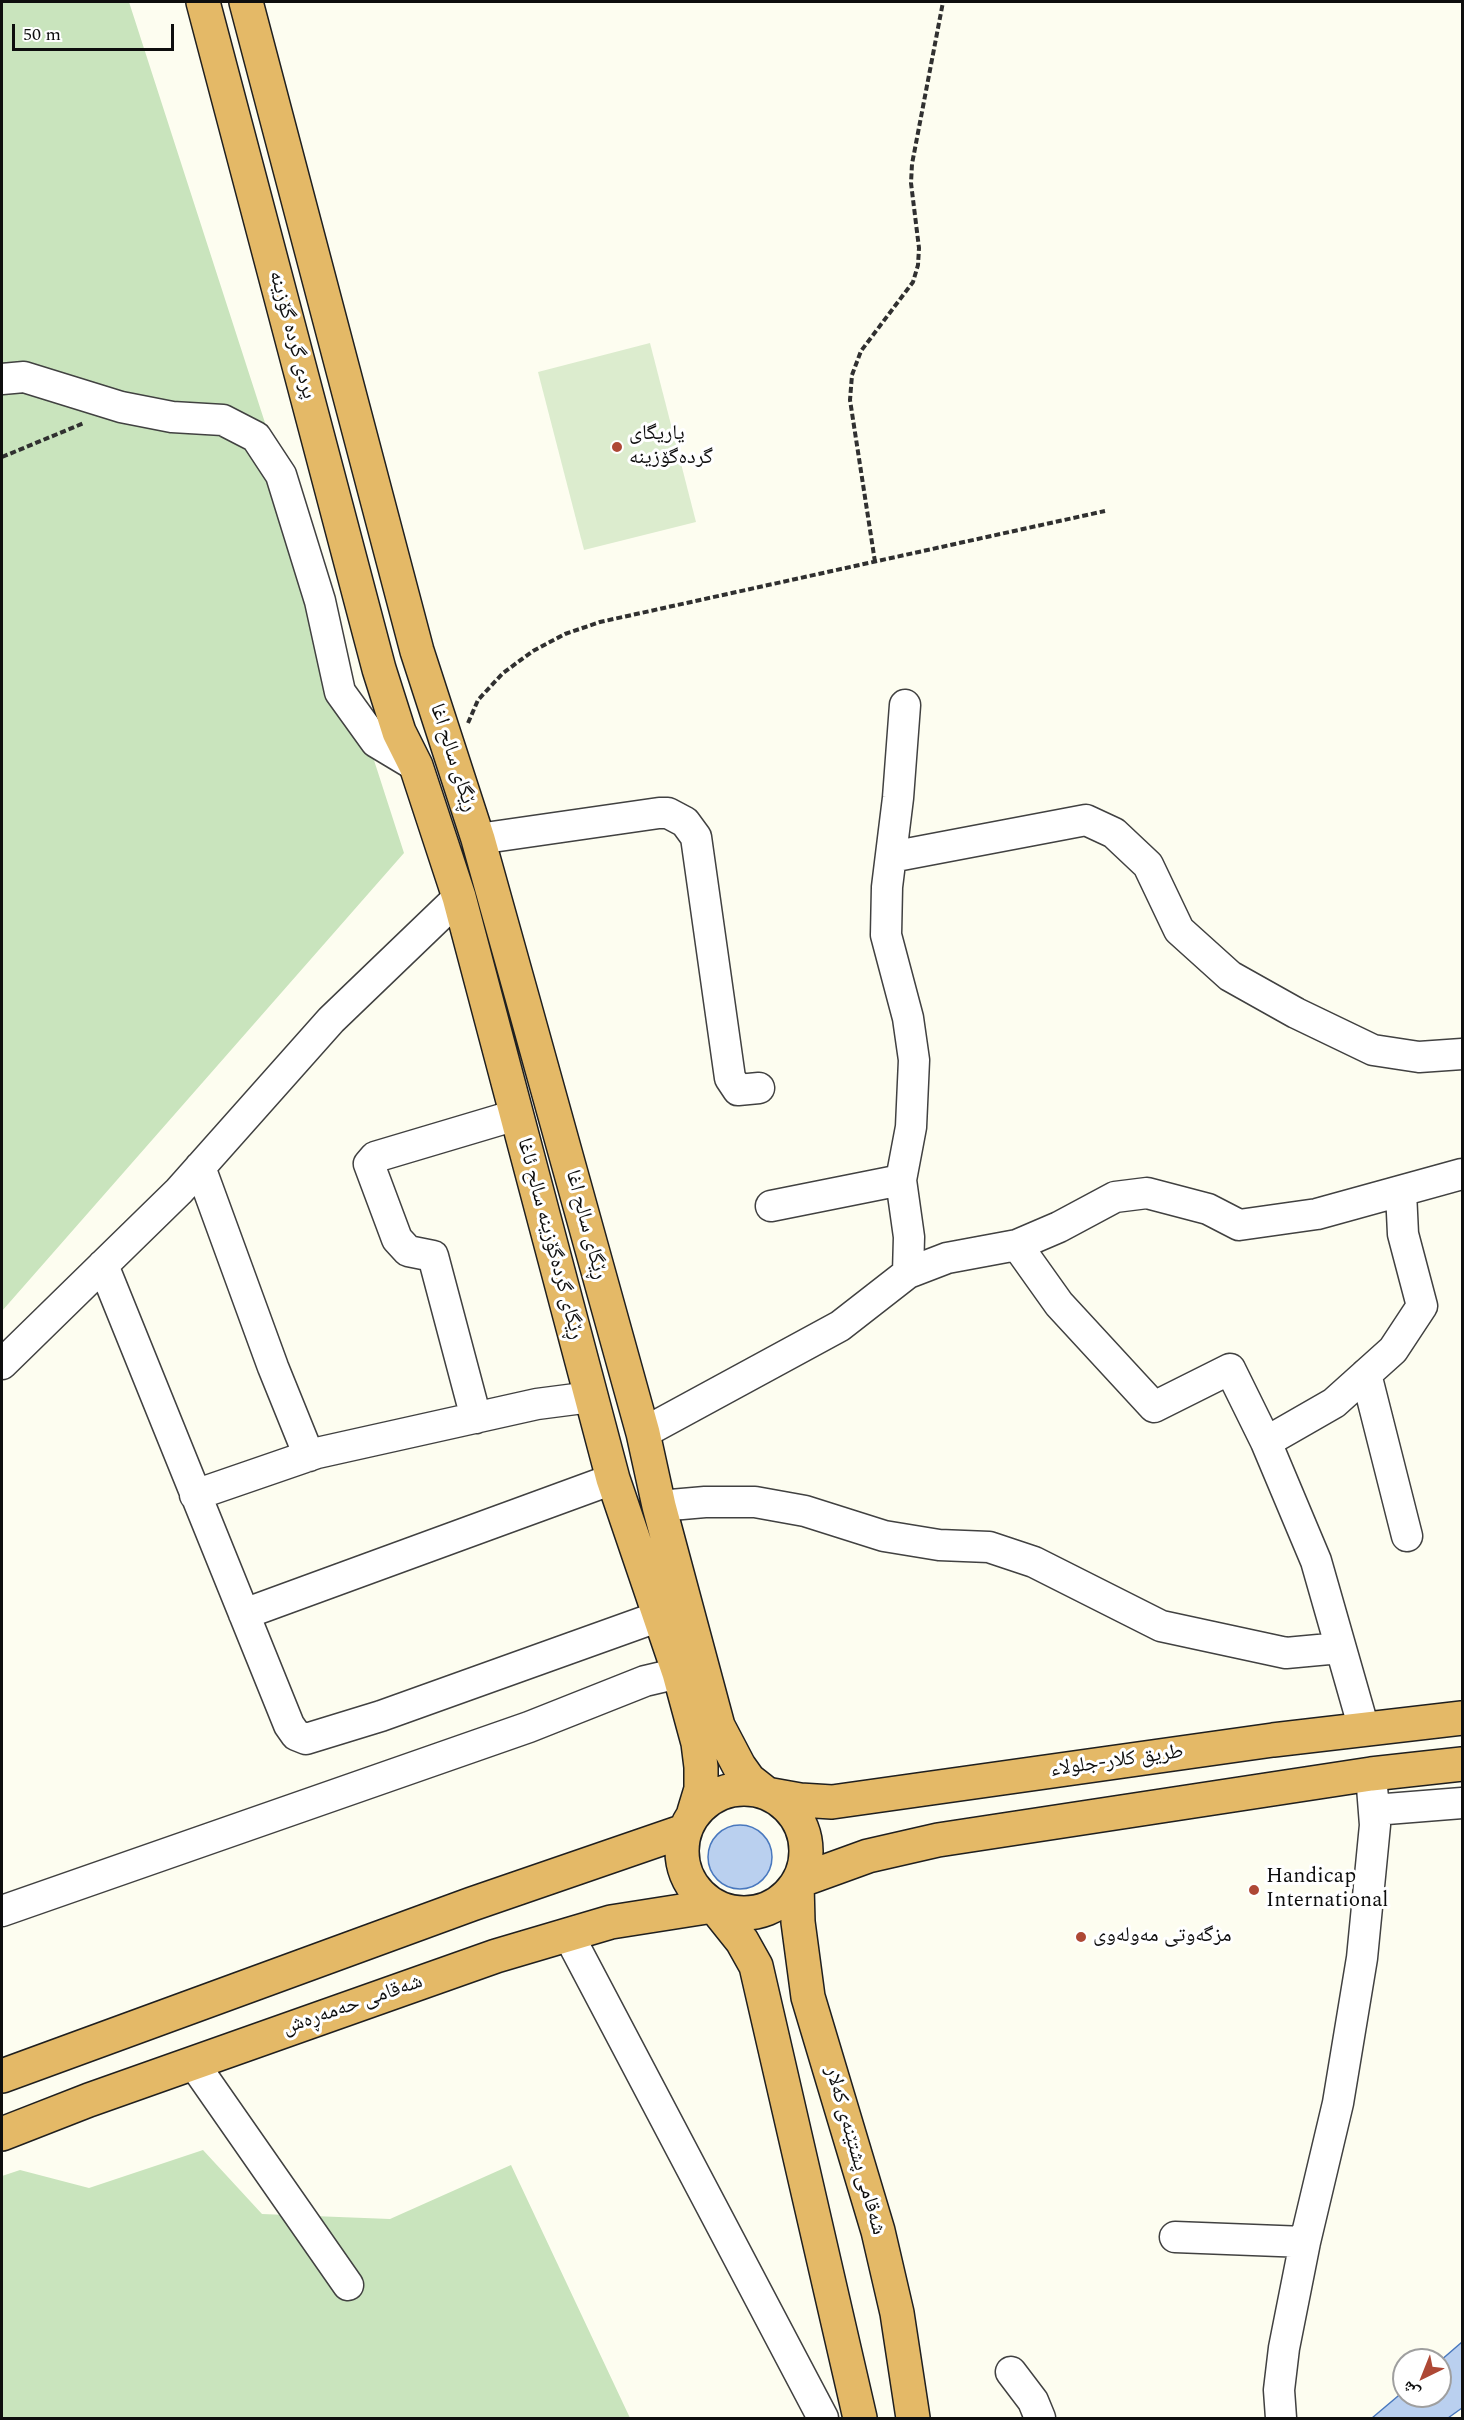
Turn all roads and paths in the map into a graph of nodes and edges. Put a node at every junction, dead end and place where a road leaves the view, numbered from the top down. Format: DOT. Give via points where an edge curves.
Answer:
graph roads {
  1 [pos="203,2"];
  2 [pos="246,2"];
  3 [pos="943,2"];
  4 [pos="2,378"];
  5 [pos="121,407"];
  6 [pos="2,457"];
  7 [pos="1105,511"];
  8 [pos="875,562"];
  9 [pos="379,669"];
  10 [pos="905,705"];
  11 [pos="452,756"];
  12 [pos="416,766"];
  13 [pos="478,839"];
  14 [pos="891,857"];
  15 [pos="459,897"];
  16 [pos="1462,1054"];
  17 [pos="759,1088"];
  18 [pos="516,1115"];
  19 [pos="200,1167"];
  20 [pos="1462,1174"];
  21 [pos="901,1180"];
  22 [pos="1401,1192"];
  23 [pos="771,1206"];
  24 [pos="1017,1245"];
  25 [pos="103,1265"];
  26 [pos="908,1273"];
  27 [pos="2,1364"];
  28 [pos="1366,1374"];
  29 [pos="591,1397"];
  30 [pos="476,1418"];
  31 [pos="643,1433"];
  32 [pos="1266,1442"];
  33 [pos="309,1456"];
  34 [pos="613,1479"];
  35 [pos="195,1495"];
  36 [pos="659,1506"];
  37 [pos="1407,1536"];
  38 [pos="244,1614"];
  39 [pos="660,1616"];
  40 [pos="1340,1648"];
  41 [pos="679,1673"];
  42 [pos="1462,1718"];
  43 [pos="1364,1730"];
  44 [pos="1273,1740"];
  45 [pos="1462,1764"];
  46 [pos="1371,1774"];
  47 [pos="1288,1787"];
  48 [pos="768,1793"];
  49 [pos="1462,1803"];
  50 [pos="1374,1809"];
  51 [pos="689,1822"];
  52 [pos="798,1882"];
  53 [pos="714,1906"];
  54 [pos="2,1911"];
  55 [pos="568,1934"];
  56 [pos="194,2064"];
  57 [pos="2,2076"];
  58 [pos="2,2134"];
  59 [pos="1175,2237"];
  60 [pos="1305,2242"];
  61 [pos="348,2285"];
  62 [pos="1011,2372"];
  63 [pos="823,2418"];
  64 [pos="860,2418"];
  65 [pos="913,2418"];
  66 [pos="1040,2418"];
  67 [pos="1281,2418"];
  1 -- 9 [label="highway, پردی گردە گۆزینە"];
  2 -- 11 [label="highway, ڕێگای سالح اغا" via="417,651"];
  3 -- 8 [label="path" via="912,164 918,265 913,282 861,351 852,375 850,400"];
  4 -- 5 [label="street" via="24,377"];
  5 -- 6 [label="path"];
  5 -- 12 [label="street" via="172,417 223,420 256,437 284,486 320,601 340,692 376,742"];
  7 -- 8 [label="path"];
  8 -- 11 [label="path" via="600,622 565,634 532,651 503,673 478,700"];
  9 -- 12 [label="highway, ڕێگای گردەگۆزینە سالح ئاغا" via="399,732"];
  10 -- 14 [label="street"];
  11 -- 12 [label="highway"];
  11 -- 13 [label="highway, ڕێگای سالح اغا"];
  12 -- 15 [label="highway, ڕێگای گردەگۆزینە سالح ئاغا"];
  13 -- 17 [label="street" via="659,813 685,822 696,837 730,1078 738,1090"];
  13 -- 31 [label="highway, ڕێگای سالح اغا"];
  14 -- 16 [label="street" via="1086,820 1114,833 1148,866 1179,930 1230,976 1373,1050 1419,1058"];
  14 -- 21 [label="street" via="886,934 908,1018 914,1060 911,1127"];
  15 -- 18 [label="highway, ڕێگای گردەگۆزینە سالح ئاغا"];
  15 -- 19 [label="street" via="331,1020"];
  18 -- 29 [label="highway, ڕێگای گردەگۆزینە سالح ئاغا"];
  18 -- 30 [label="street" via="375,1156 369,1164 397,1239 408,1251 433,1256"];
  19 -- 25 [label="street"];
  19 -- 33 [label="street"];
  20 -- 22 [label="street"];
  21 -- 23 [label="street"];
  21 -- 26 [label="street" via="909,1237"];
  22 -- 24 [label="street" via="1317,1214 1239,1225 1208,1209 1147,1193 1115,1197"];
  22 -- 28 [label="street" via="1402,1234 1422,1306 1393,1350"];
  24 -- 26 [label="street" via="948,1258"];
  24 -- 32 [label="street" via="1059,1304 1154,1407 1230,1369"];
  25 -- 27 [label="street"];
  25 -- 35 [label="street"];
  26 -- 31 [label="street" via="840,1326"];
  28 -- 32 [label="street" via="1334,1403"];
  28 -- 37 [label="street"];
  29 -- 30 [label="street"];
  29 -- 34 [label="highway, ڕێگای گردەگۆزینە سالح ئاغا"];
  30 -- 33 [label="street"];
  31 -- 36 [label="highway, ڕێگای سالح اغا"];
  32 -- 40 [label="street" via="1316,1561"];
  33 -- 35 [label="street"];
  34 -- 38 [label="street"];
  34 -- 39 [label="highway, ڕێگای گردەگۆزینە سالح ئاغا"];
  35 -- 38 [label="street"];
  36 -- 40 [label="street" via="755,1502 805,1511 884,1536 939,1545 989,1547 1034,1562 1161,1626 1286,1653"];
  36 -- 48 [label="highway, ڕێگای سالح اغا" via="718,1726 749,1780"];
  38 -- 39 [label="street" via="289,1725 296,1735 306,1739"];
  39 -- 41 [label="highway, ڕێگای گردەگۆزینە سالح ئاغا"];
  40 -- 43 [label="street"];
  41 -- 51 [label="highway, ڕێگای گردەگۆزینە سالح ئاغا" via="701,1767 701,1789"];
  41 -- 54 [label="street"];
  42 -- 43 [label="highway, طريق كلار-جلولاء"];
  43 -- 44 [label="highway, طريق كلار-جلولاء"];
  44 -- 47 [label="highway"];
  44 -- 48 [label="highway, طريق كلار-جلولاء" via="832,1802"];
  45 -- 46 [label="highway"];
  46 -- 47 [label="highway"];
  46 -- 50 [label="street"];
  47 -- 52 [label="highway" via="938,1840 868,1856"];
  48 -- 51 [label="highway" via="748,1788 718,1793 705,1801"];
  48 -- 52 [label="highway" via="786,1805 804,1833 805,1865"];
  49 -- 50 [label="street"];
  50 -- 60 [label="street" via="1362,1958 1338,2103"];
  51 -- 53 [label="highway" via="682,1857 689,1882"];
  51 -- 57 [label="highway"];
  52 -- 53 [label="highway" via="781,1901 760,1911 736,1913"];
  52 -- 65 [label="highway, شەقامی پشتێنەی کەلار" via="798,1922 808,1997 878,2231 897,2313"];
  53 -- 55 [label="highway, شەقامی حەمەڕەش" via="611,1922"];
  53 -- 64 [label="highway" via="756,1966"];
  55 -- 56 [label="highway, شەقامی حەمەڕەش"];
  55 -- 63 [label="street"];
  56 -- 58 [label="highway, شەقامی حەمەڕەش"];
  56 -- 61 [label="street"];
  59 -- 60 [label="street"];
  60 -- 67 [label="street" via="1284,2348 1279,2390"];
  62 -- 66 [label="street" via="1033,2401"];
}
